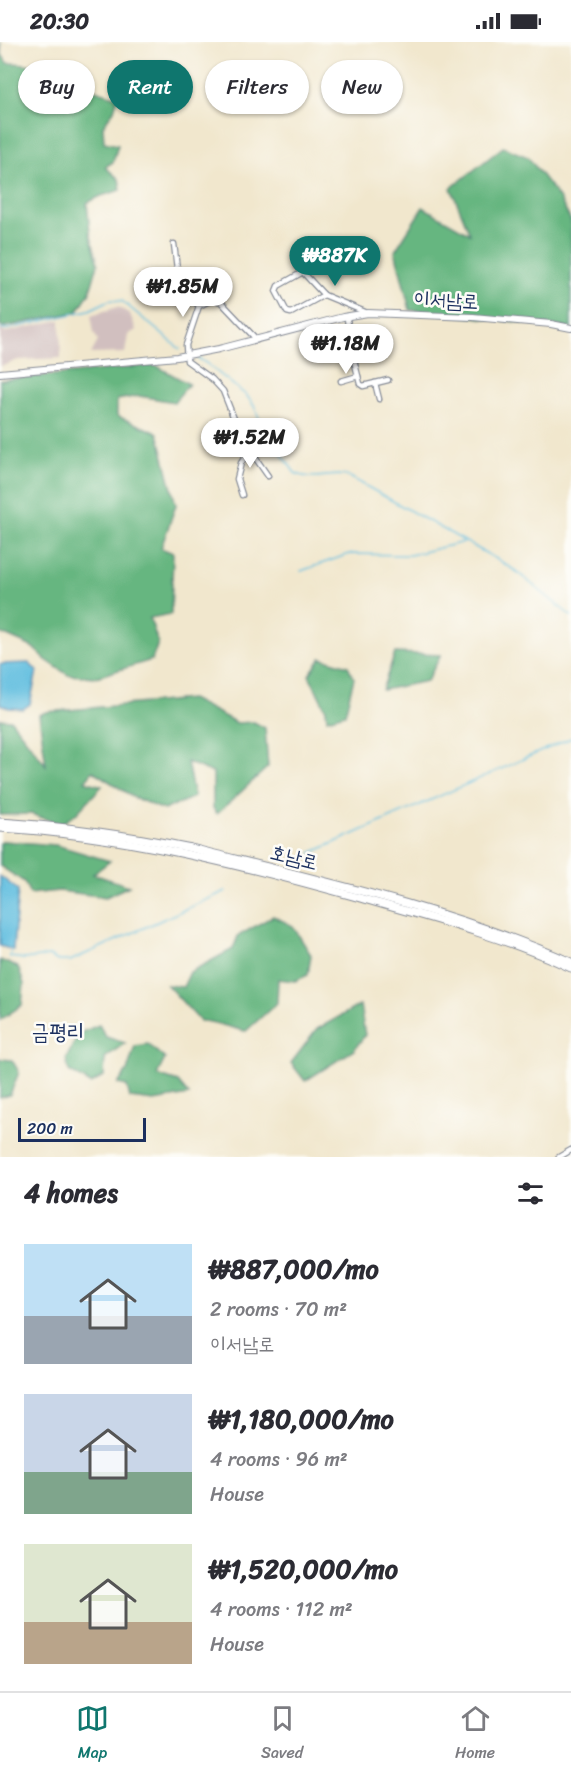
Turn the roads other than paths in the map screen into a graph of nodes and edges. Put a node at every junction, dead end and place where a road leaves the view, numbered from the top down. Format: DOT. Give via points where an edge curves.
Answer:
graph roads {
  1 [pos="174,244"];
  2 [pos="298,267"];
  3 [pos="303,272"];
  4 [pos="324,295"];
  5 [pos="347,305"];
  6 [pos="199,306"];
  7 [pos="368,313"];
  8 [pos="346,317"];
  9 [pos="571,328"];
  10 [pos="257,340"];
  11 [pos="373,349"];
  12 [pos="353,354"];
  13 [pos="188,355"];
  14 [pos="0,373"];
  15 [pos="358,376"];
  16 [pos="388,380"];
  17 [pos="342,381"];
  18 [pos="375,383"];
  19 [pos="379,399"];
  20 [pos="250,450"];
  21 [pos="268,476"];
  22 [pos="242,495"];
  23 [pos="0,822"];
  24 [pos="0,828"];
  25 [pos="571,962"];
  26 [pos="571,968"];
  27 [pos="571,1150"];
  28 [pos="559,1157"];
  1 -- 6 [label="street" via="179,285"];
  2 -- 3 [label="street"];
  3 -- 4 [label="street"];
  3 -- 4 [label="street" via="278,286 276,291 287,312"];
  4 -- 5 [label="street"];
  5 -- 7 [label="street"];
  5 -- 8 [label="street"];
  6 -- 10 [label="street" via="213,299 221,303"];
  6 -- 13 [label="street" via="186,345"];
  7 -- 8 [label="main road, 이서남로"];
  7 -- 9 [label="main road, 이서남로" via="473,317"];
  8 -- 10 [label="main road, 이서남로"];
  8 -- 12 [label="street"];
  10 -- 13 [label="main road, 이서남로"];
  11 -- 12 [label="street"];
  12 -- 15 [label="street"];
  13 -- 14 [label="main road, 이서남로"];
  13 -- 20 [label="street" via="187,361 223,391 238,429 250,432"];
  15 -- 17 [label="street"];
  15 -- 18 [label="street" via="363,386"];
  16 -- 18 [label="street"];
  18 -- 19 [label="street"];
  20 -- 21 [label="street"];
  20 -- 22 [label="street" via="237,478"];
  23 -- 25 [label="highway, 호남로" via="60,827 191,848 423,909 528,943"];
  24 -- 26 [label="highway, 호남로" via="108,839 236,865 423,915"];
  27 -- 28 [label="street"];
}
